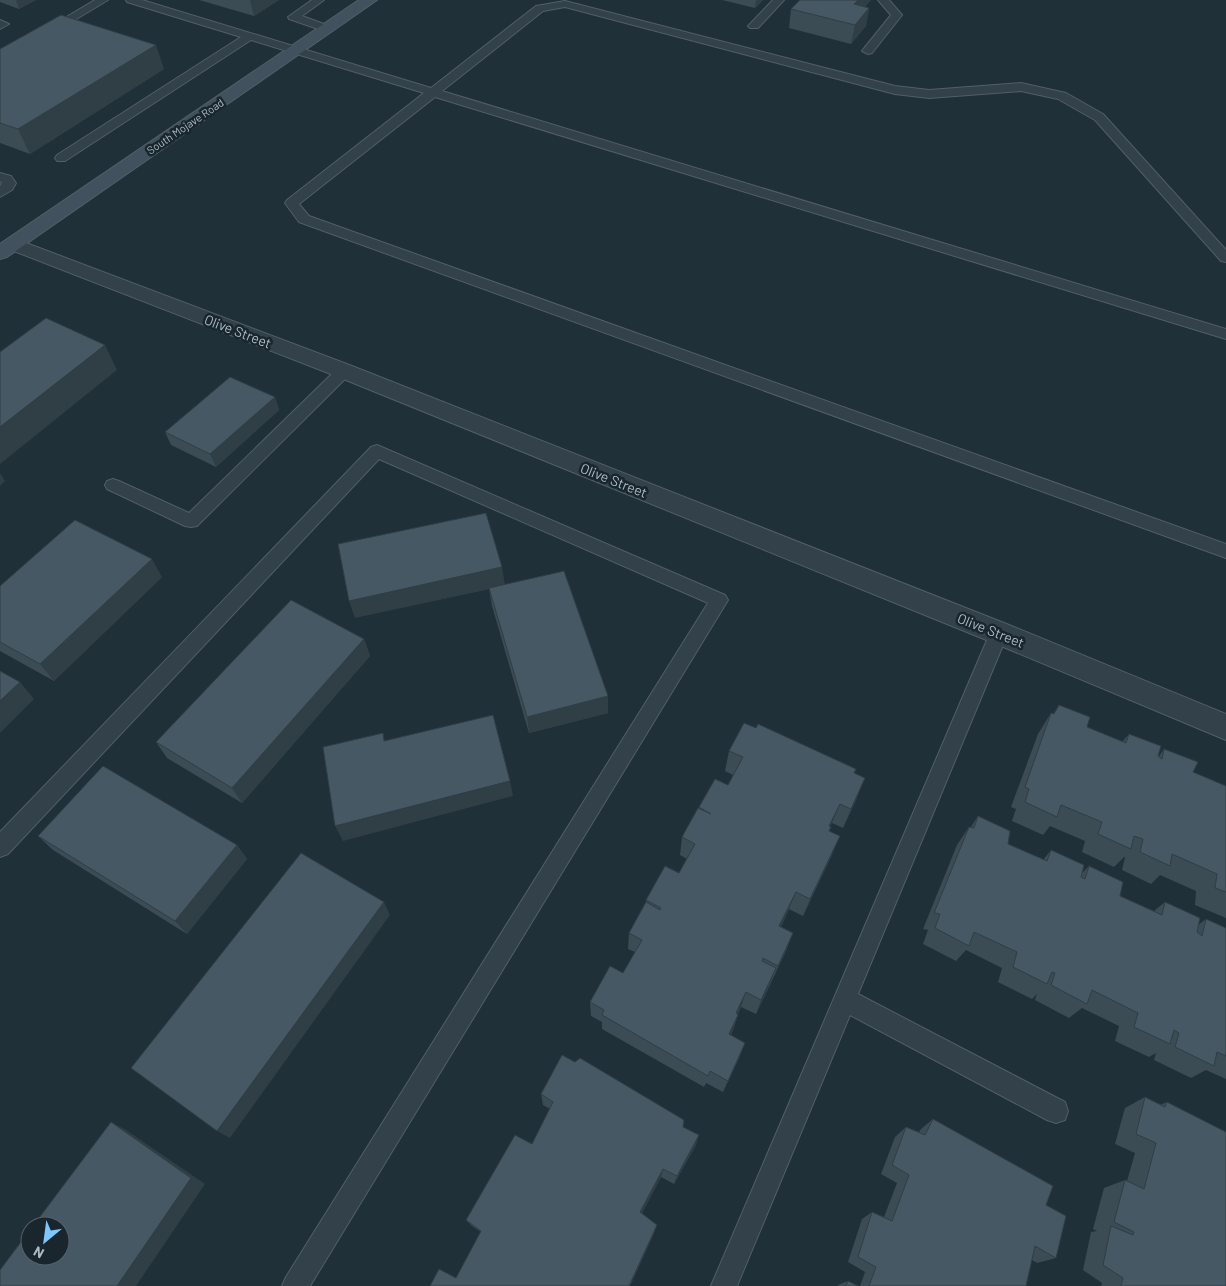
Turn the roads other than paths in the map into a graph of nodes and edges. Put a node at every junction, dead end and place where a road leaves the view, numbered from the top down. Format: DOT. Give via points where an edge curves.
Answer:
graph roads {
  1 [pos="103,0"];
  2 [pos="131,0"];
  3 [pos="319,0"];
  4 [pos="369,0"];
  5 [pos="779,0"];
  6 [pos="883,0"];
  7 [pos="754,26"];
  8 [pos="328,28"];
  9 [pos="43,34"];
  10 [pos="250,36"];
  11 [pos="297,50"];
  12 [pos="868,51"];
  13 [pos="433,92"];
  14 [pos="60,158"];
  15 [pos="0,177"];
  16 [pos="0,193"];
  17 [pos="4,245"];
  18 [pos="1226,258"];
  19 [pos="1226,334"];
  20 [pos="344,372"];
  21 [pos="113,485"];
  22 [pos="1226,551"];
  23 [pos="999,633"];
  24 [pos="1226,727"];
  25 [pos="0,847"];
  26 [pos="845,1000"];
  27 [pos="1056,1112"];
  28 [pos="294,1286"];
  29 [pos="724,1286"];
  1 -- 9 [label="lane"];
  2 -- 10 [label="lane"];
  3 -- 8 [label="lane" via="293,17"];
  4 -- 8 [label="street, South Mojave Road"];
  5 -- 7 [label="lane"];
  6 -- 12 [label="lane" via="897,15"];
  8 -- 11 [label="street, South Mojave Road"];
  10 -- 11 [label="lane"];
  10 -- 14 [label="lane"];
  11 -- 13 [label="lane"];
  11 -- 17 [label="street, South Mojave Road"];
  13 -- 18 [label="lane" via="540,8 565,4 895,90 929,94 1021,87 1062,96 1099,118"];
  13 -- 19 [label="lane"];
  13 -- 22 [label="lane" via="292,203 304,219"];
  15 -- 16 [label="lane" via="8,184"];
  17 -- 20 [label="street, Olive Street"];
  20 -- 21 [label="lane" via="190,521"];
  20 -- 23 [label="street, Olive Street"];
  23 -- 24 [label="street, Olive Street"];
  23 -- 26 [label="lane"];
  25 -- 28 [label="lane" via="377,451 720,600"];
  26 -- 27 [label="lane"];
  26 -- 29 [label="lane"];
}
